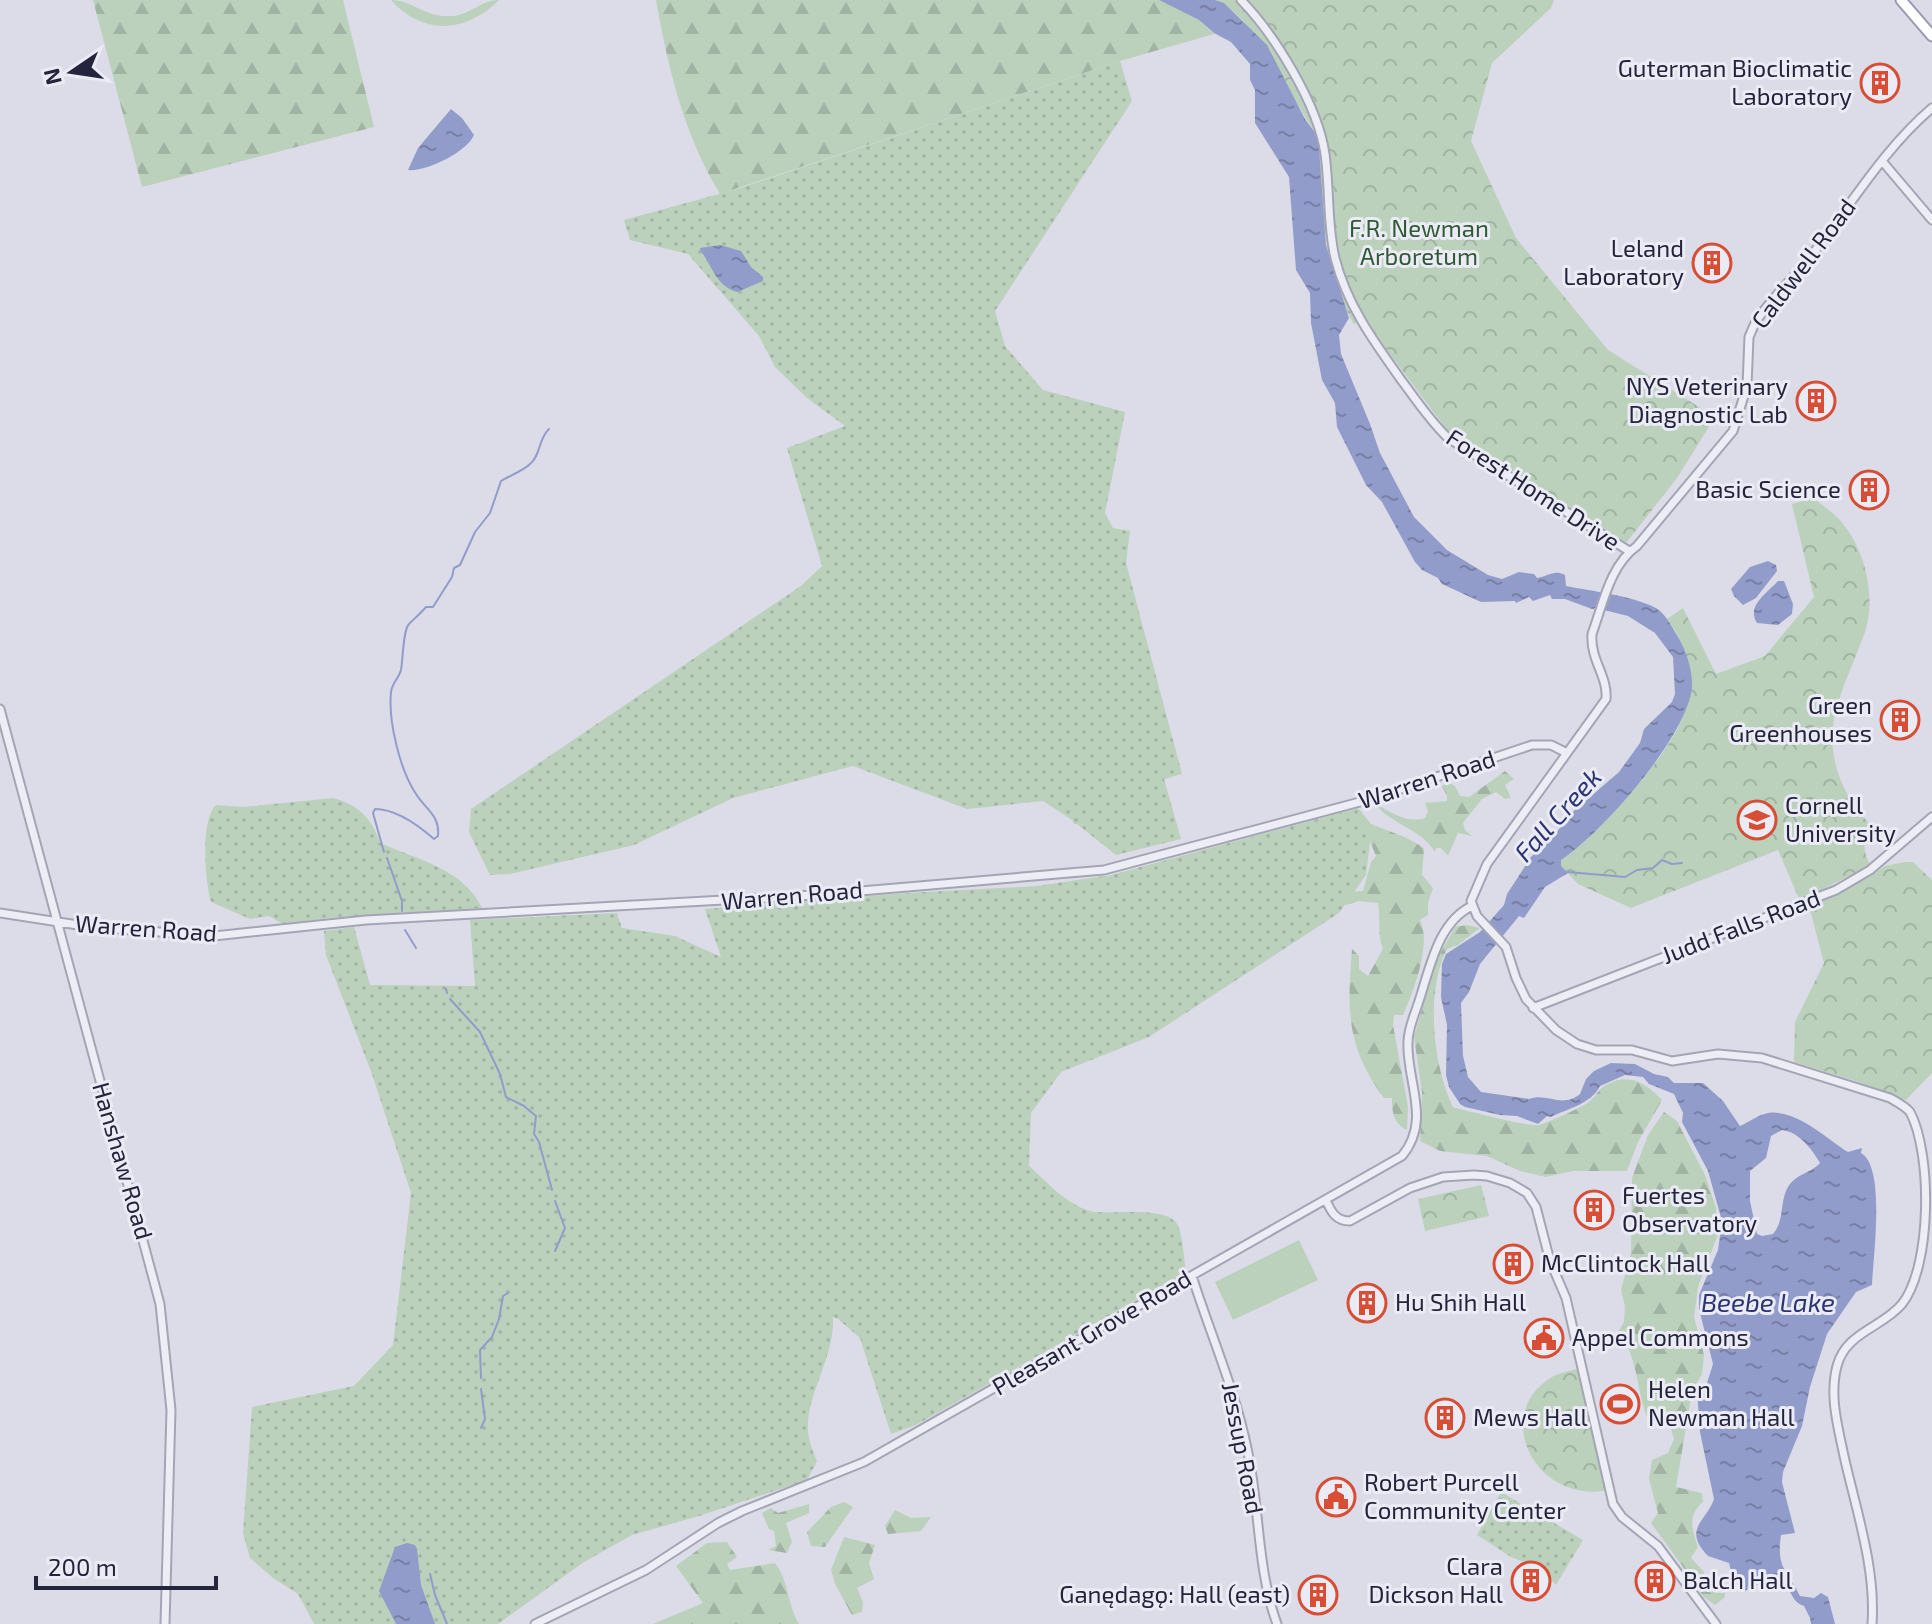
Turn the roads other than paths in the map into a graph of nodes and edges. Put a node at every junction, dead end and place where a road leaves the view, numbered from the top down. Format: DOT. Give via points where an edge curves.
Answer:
graph roads {
  1 [pos="1241,0"];
  2 [pos="1901,0"];
  3 [pos="1932,36"];
  4 [pos="1932,108"];
  5 [pos="1882,161"];
  6 [pos="1932,220"];
  7 [pos="1629,551"];
  8 [pos="0,709"];
  9 [pos="1567,753"];
  10 [pos="1932,817"];
  11 [pos="1472,906"];
  12 [pos="0,913"];
  13 [pos="57,923"];
  14 [pos="1533,1008"];
  15 [pos="1326,1200"];
  16 [pos="1192,1276"];
  17 [pos="165,1624"];
  18 [pos="535,1624"];
  19 [pos="1277,1624"];
  20 [pos="1716,1624"];
  21 [pos="1872,1624"];
  1 -- 7 [label="street, Forest Home Drive" via="1280,47 1316,120 1325,152 1336,259 1353,307 1380,350 1448,438"];
  2 -- 3 [label="main road"];
  4 -- 5 [label="street, Caldwell Road"];
  5 -- 6 [label="street"];
  5 -- 7 [label="street, Caldwell Road" via="1753,326 1747,386 1731,433"];
  7 -- 9 [label="street, Forest Home Drive" via="1613,578 1591,644 1606,699"];
  8 -- 13 [label="street, Hanshaw Road"];
  9 -- 11 [label="street, Forest Home Drive" via="1487,864"];
  9 -- 13 [label="street, Warren Road" via="1551,745 1532,745 1371,799 1104,870 799,896 366,920 214,936"];
  10 -- 14 [label="street, Judd Falls Road" via="1870,870 1836,890"];
  11 -- 14 [label="street" via="1503,942"];
  11 -- 15 [label="street, Pleasant Grove Road" via="1459,914 1429,963 1409,1030 1416,1107 1409,1148 1395,1162"];
  12 -- 13 [label="street, Warren Road"];
  13 -- 17 [label="street, Hanshaw Road" via="160,1304 171,1410"];
  14 -- 21 [label="street" via="1556,1030 1591,1050 1632,1050 1672,1061 1718,1054 1762,1058 1875,1091 1907,1109 1919,1127 1928,1162 1930,1212 1913,1285 1902,1304 1844,1350 1834,1384 1837,1424 1870,1578"];
  15 -- 16 [label="street, Pleasant Grove Road"];
  15 -- 20 [label="street" via="1333,1214 1350,1221 1402,1191 1443,1177 1487,1176 1527,1193 1566,1298 1615,1509 1658,1546"];
  16 -- 18 [label="street, Pleasant Grove Road" via="864,1462 742,1511 646,1570"];
  16 -- 19 [label="street, Jessup Road" via="1241,1416 1265,1585"];
}
